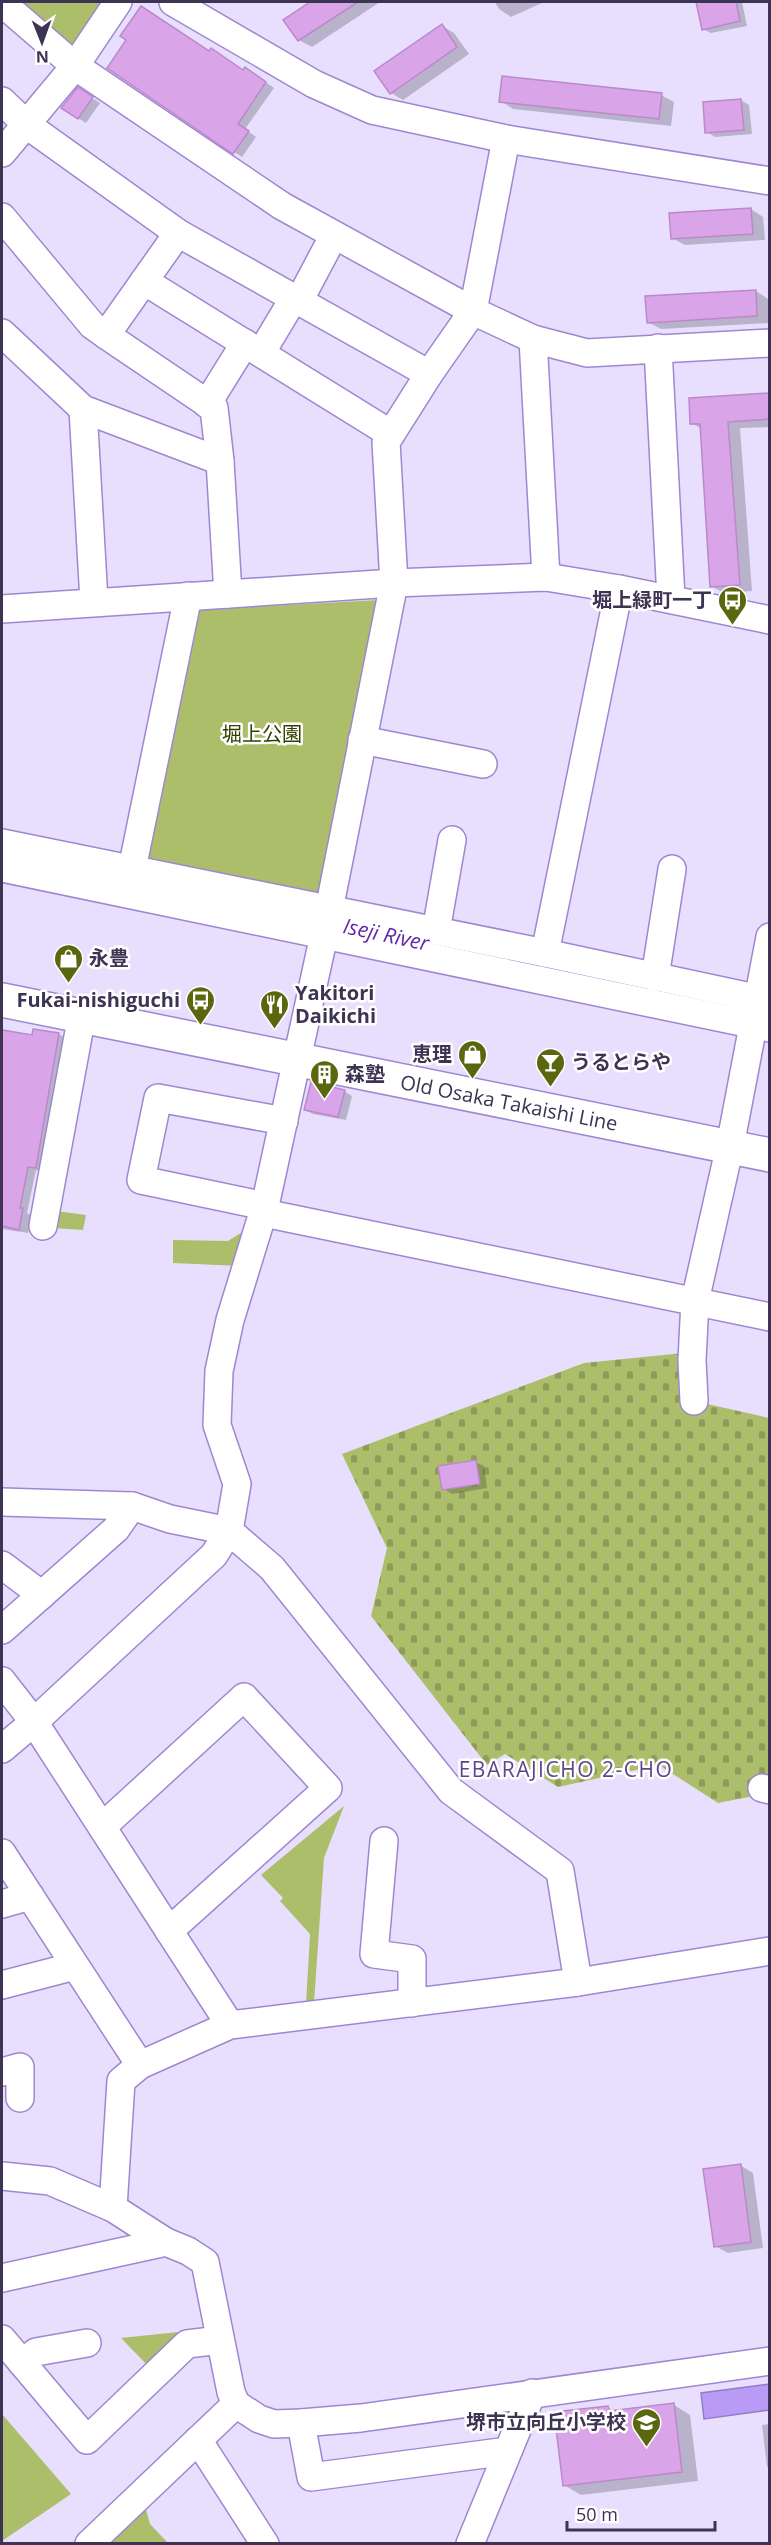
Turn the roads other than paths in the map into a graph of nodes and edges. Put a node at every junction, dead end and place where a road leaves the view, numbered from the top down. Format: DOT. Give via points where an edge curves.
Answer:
graph roads {
  1 [pos="118,2"];
  2 [pos="173,2"];
  3 [pos="2,3"];
  4 [pos="75,66"];
  5 [pos="2,101"];
  6 [pos="27,124"];
  7 [pos="506,139"];
  8 [pos="2,153"];
  9 [pos="770,181"];
  10 [pos="2,217"];
  11 [pos="178,233"];
  12 [pos="334,235"];
  13 [pos="144,280"];
  14 [pos="296,299"];
  15 [pos="473,311"];
  16 [pos="2,333"];
  17 [pos="106,335"];
  18 [pos="533,339"];
  19 [pos="770,343"];
  20 [pos="253,348"];
  21 [pos="658,348"];
  22 [pos="429,374"];
  23 [pos="207,404"];
  24 [pos="83,409"];
  25 [pos="391,434"];
  26 [pos="220,461"];
  27 [pos="546,577"];
  28 [pos="394,583"];
  29 [pos="619,589"];
  30 [pos="228,594"];
  31 [pos="188,596"];
  32 [pos="671,599"];
  33 [pos="94,601"];
  34 [pos="2,609"];
  35 [pos="770,620"];
  36 [pos="362,740"];
  37 [pos="483,764"];
  38 [pos="452,840"];
  39 [pos="2,843"];
  40 [pos="2,868"];
  41 [pos="132,869"];
  42 [pos="672,869"];
  43 [pos="327,923"];
  44 [pos="436,931"];
  45 [pos="770,937"];
  46 [pos="545,953"];
  47 [pos="655,977"];
  48 [pos="2,1000"];
  49 [pos="760,1012"];
  50 [pos="82,1015"];
  51 [pos="297,1060"];
  52 [pos="284,1121"];
  53 [pos="730,1146"];
  54 [pos="770,1155"];
  55 [pos="264,1209"];
  56 [pos="43,1227"];
  57 [pos="695,1301"];
  58 [pos="770,1317"];
  59 [pos="694,1401"];
  60 [pos="2,1502"];
  61 [pos="132,1506"];
  62 [pos="229,1531"];
  63 [pos="2,1565"];
  64 [pos="42,1595"];
  65 [pos="2,1630"];
  66 [pos="2,1682"];
  67 [pos="34,1722"];
  68 [pos="2,1749"];
  69 [pos="102,1827"];
  70 [pos="384,1841"];
  71 [pos="2,1853"];
  72 [pos="30,1896"];
  73 [pos="2,1904"];
  74 [pos="169,1931"];
  75 [pos="770,1951"];
  76 [pos="75,1966"];
  77 [pos="578,1982"];
  78 [pos="2,1985"];
  79 [pos="412,2003"];
  80 [pos="230,2025"];
  81 [pos="140,2065"];
  82 [pos="2,2072"];
  83 [pos="21,2098"];
  84 [pos="2,2176"];
  85 [pos="114,2208"];
  86 [pos="166,2242"];
  87 [pos="2,2278"];
  88 [pos="2,2339"];
  89 [pos="220,2340"];
  90 [pos="87,2343"];
  91 [pos="770,2361"];
  92 [pos="22,2363"];
  93 [pos="532,2393"];
  94 [pos="236,2404"];
  95 [pos="301,2423"];
  96 [pos="198,2440"];
  97 [pos="508,2451"];
  98 [pos="89,2544"];
  99 [pos="265,2544"];
  100 [pos="470,2544"];
  1 -- 4 [label="street"];
  2 -- 7 [label="street" via="314,84 372,110"];
  3 -- 4 [label="street"];
  4 -- 6 [label="street"];
  4 -- 12 [label="street" via="282,206"];
  5 -- 6 [label="street"];
  6 -- 8 [label="street"];
  6 -- 11 [label="street"];
  7 -- 9 [label="street"];
  7 -- 15 [label="street"];
  10 -- 17 [label="street" via="92,325"];
  11 -- 13 [label="street"];
  11 -- 14 [label="street"];
  12 -- 14 [label="street"];
  12 -- 15 [label="street"];
  13 -- 17 [label="street"];
  13 -- 20 [label="street"];
  14 -- 20 [label="street"];
  14 -- 22 [label="street"];
  15 -- 18 [label="street"];
  15 -- 22 [label="street"];
  16 -- 24 [label="street"];
  17 -- 23 [label="street"];
  18 -- 21 [label="street" via="587,353"];
  18 -- 27 [label="street"];
  19 -- 21 [label="street"];
  20 -- 23 [label="street"];
  20 -- 25 [label="street"];
  21 -- 32 [label="street"];
  22 -- 25 [label="street"];
  23 -- 26 [label="street" via="214,408"];
  24 -- 26 [label="street"];
  24 -- 33 [label="street"];
  25 -- 28 [label="street" via="386,442"];
  26 -- 30 [label="street"];
  27 -- 28 [label="street"];
  27 -- 29 [label="street"];
  28 -- 30 [label="street"];
  28 -- 36 [label="street"];
  29 -- 32 [label="street"];
  29 -- 46 [label="street"];
  30 -- 31 [label="street"];
  31 -- 33 [label="street"];
  31 -- 41 [label="street"];
  32 -- 35 [label="street"];
  33 -- 34 [label="street"];
  36 -- 37 [label="street"];
  36 -- 43 [label="street"];
  38 -- 44 [label="street"];
  39 -- 41 [label="street"];
  40 -- 43 [label="street"];
  41 -- 43 [label="street"];
  42 -- 47 [label="street"];
  43 -- 44 [label="street"];
  43 -- 49 [label="street"];
  43 -- 51 [label="street"];
  44 -- 46 [label="street"];
  45 -- 49 [label="street"];
  46 -- 47 [label="street"];
  47 -- 49 [label="street"];
  48 -- 50 [label="main road, Old Osaka Takaishi Line"];
  49 -- 53 [label="street"];
  50 -- 51 [label="main road, Old Osaka Takaishi Line"];
  50 -- 56 [label="street"];
  51 -- 52 [label="street"];
  51 -- 53 [label="main road, Old Osaka Takaishi Line"];
  52 -- 55 [label="street"];
  52 -- 55 [label="street" via="158,1098 141,1180"];
  53 -- 54 [label="main road, Old Osaka Takaishi Line"];
  53 -- 57 [label="street"];
  55 -- 57 [label="street"];
  55 -- 62 [label="street" via="230,1320 219,1371 217,1425 237,1484"];
  57 -- 58 [label="street"];
  57 -- 59 [label="street"];
  60 -- 61 [label="street"];
  61 -- 62 [label="street" via="170,1519"];
  61 -- 64 [label="street" via="116,1529"];
  62 -- 67 [label="street" via="214,1555"];
  62 -- 77 [label="street" via="272,1568 451,1791 560,1871"];
  63 -- 64 [label="street"];
  64 -- 65 [label="street"];
  66 -- 67 [label="street"];
  67 -- 68 [label="street"];
  67 -- 69 [label="street"];
  69 -- 74 [label="street"];
  69 -- 74 [label="street" via="244,1697 328,1788"];
  70 -- 79 [label="street" via="374,1954 412,1959"];
  71 -- 72 [label="street"];
  72 -- 73 [label="street"];
  72 -- 76 [label="street"];
  74 -- 80 [label="street"];
  75 -- 77 [label="street"];
  76 -- 78 [label="street"];
  76 -- 81 [label="street"];
  77 -- 79 [label="street"];
  79 -- 80 [label="street"];
  80 -- 81 [label="street"];
  81 -- 85 [label="street" via="121,2081"];
  82 -- 83 [label="street" via="20,2067"];
  84 -- 85 [label="street" via="50,2181"];
  85 -- 86 [label="street"];
  86 -- 87 [label="street"];
  86 -- 89 [label="street" via="205,2262"];
  88 -- 92 [label="street"];
  89 -- 92 [label="street" via="187,2344 87,2440"];
  89 -- 94 [label="street"];
  90 -- 92 [label="street" via="36,2352"];
  91 -- 93 [label="street"];
  93 -- 95 [label="street"];
  93 -- 97 [label="street"];
  94 -- 95 [label="street" via="274,2424"];
  94 -- 96 [label="street"];
  95 -- 97 [label="street" via="311,2478"];
  96 -- 98 [label="street"];
  96 -- 99 [label="street"];
  97 -- 100 [label="street"];
}
